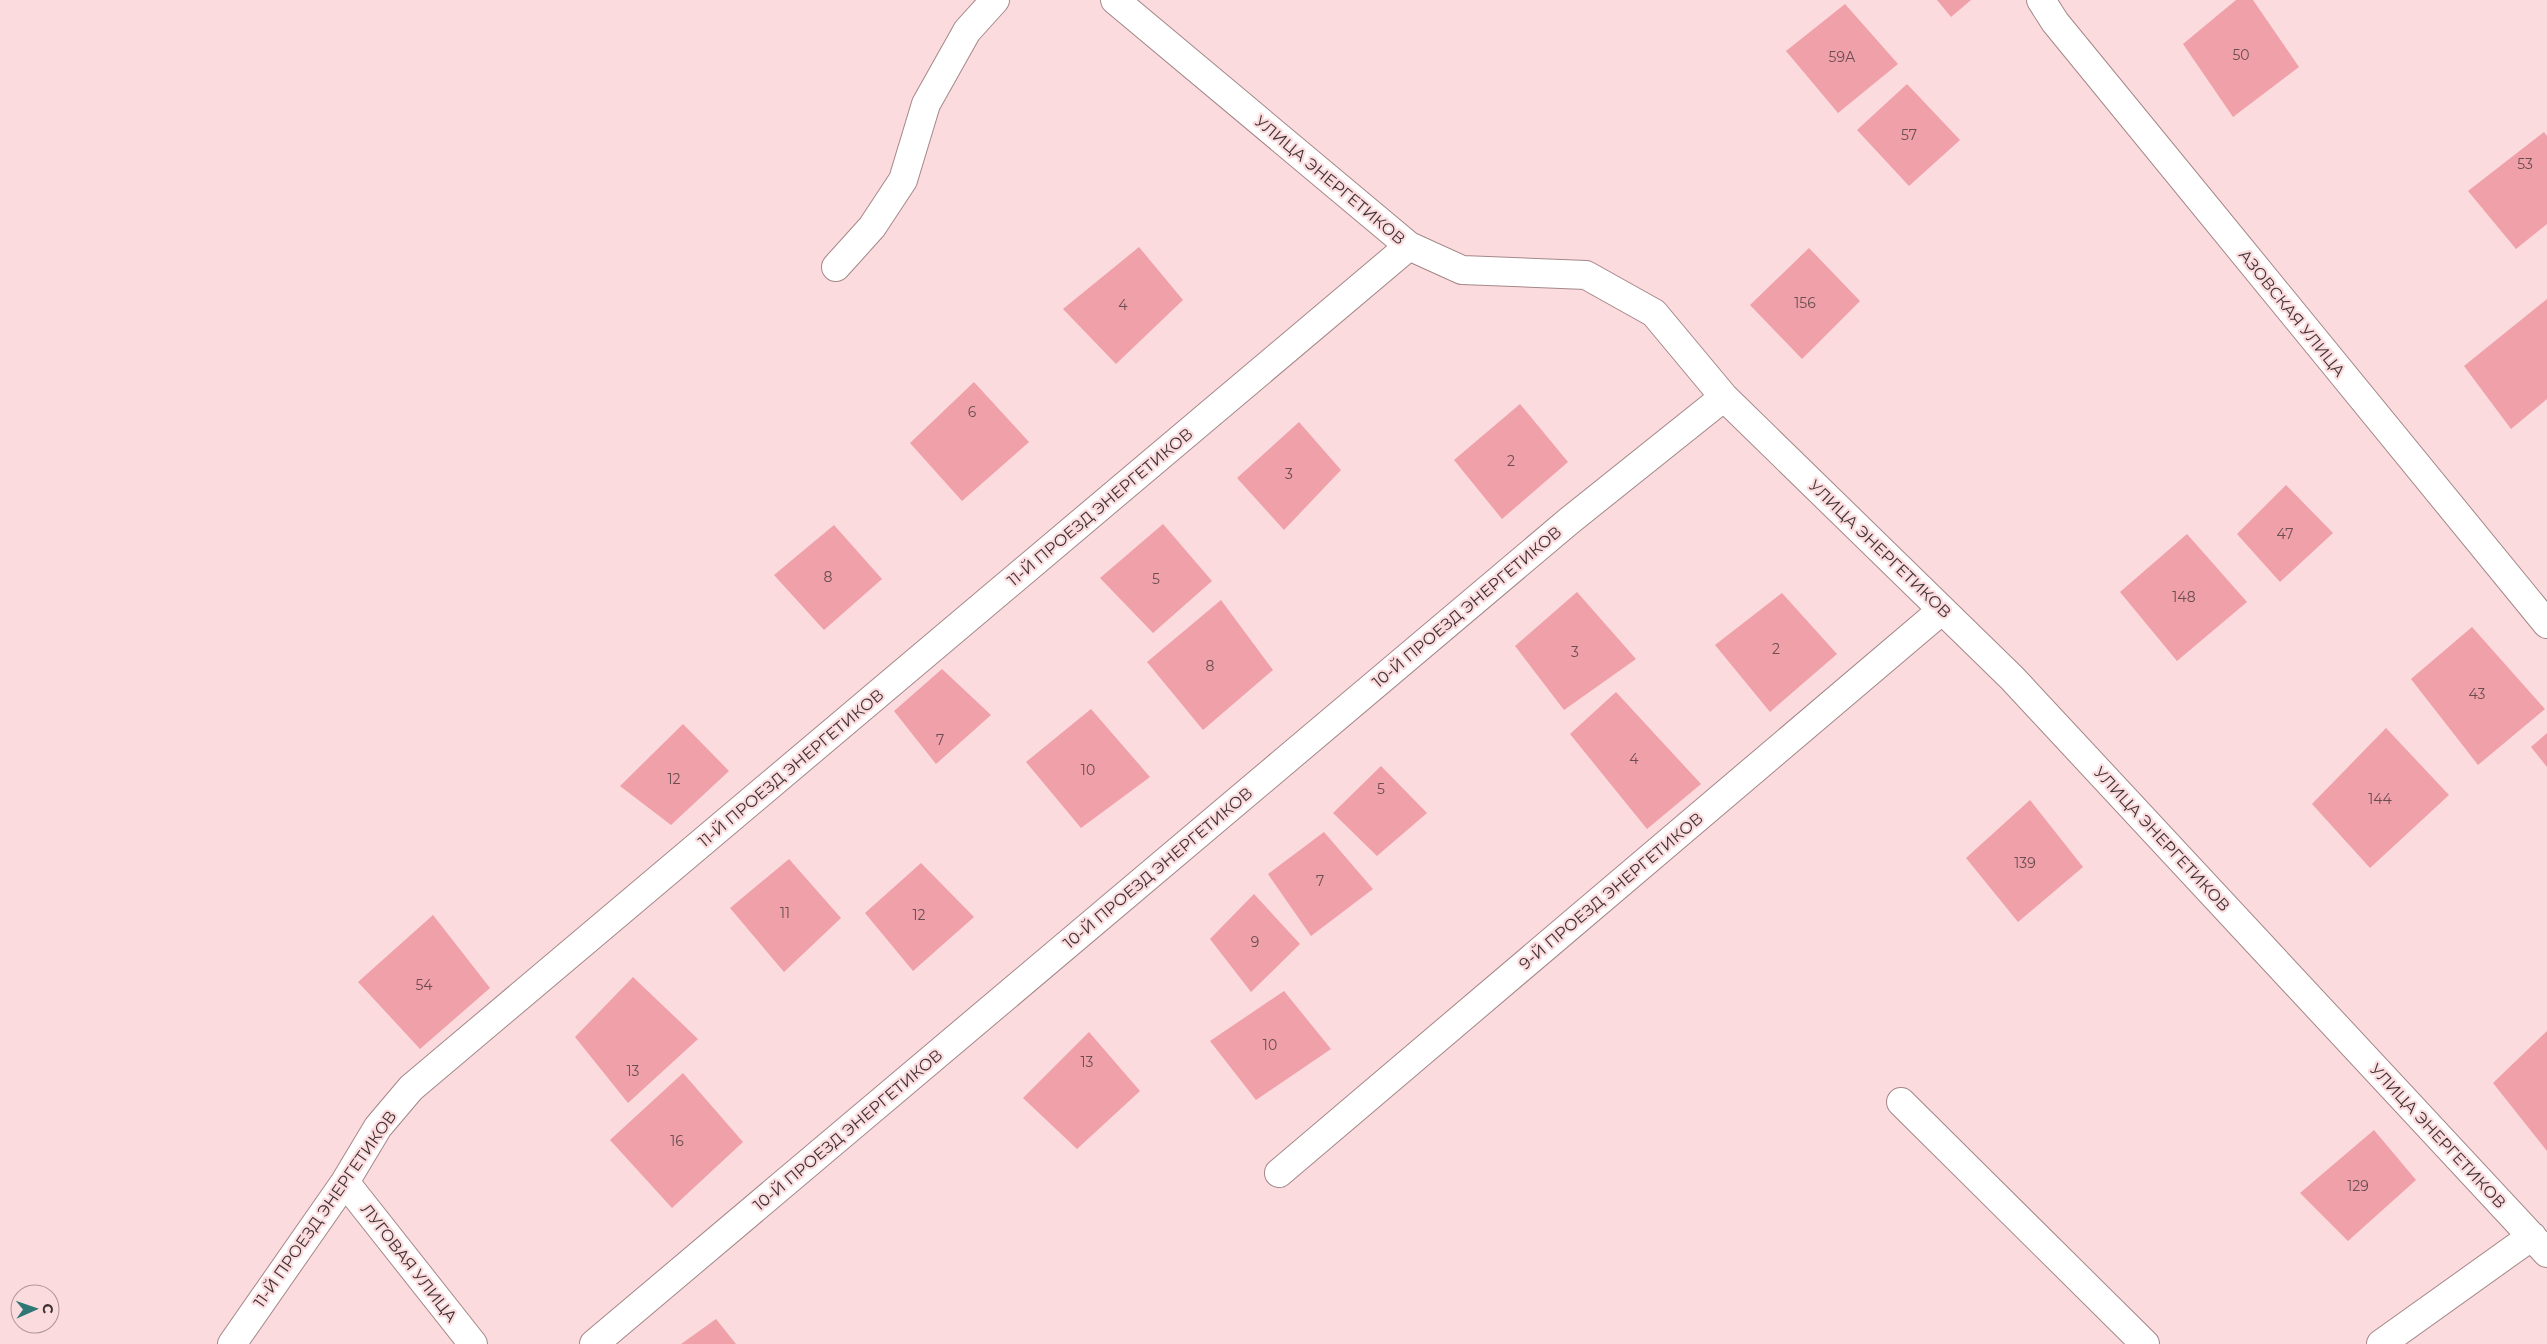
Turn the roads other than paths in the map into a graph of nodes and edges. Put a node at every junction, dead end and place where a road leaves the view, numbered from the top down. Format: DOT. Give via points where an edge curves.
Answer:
graph roads {
  1 [pos="995,0"];
  2 [pos="1115,0"];
  3 [pos="2041,0"];
  4 [pos="1409,246"];
  5 [pos="836,267"];
  6 [pos="1724,397"];
  7 [pos="1942,610"];
  8 [pos="2547,624"];
  9 [pos="1901,1102"];
  10 [pos="1280,1173"];
  11 [pos="345,1182"];
  12 [pos="2539,1244"];
  13 [pos="232,1344"];
  14 [pos="473,1344"];
  15 [pos="594,1344"];
  16 [pos="2144,1344"];
  17 [pos="2381,1344"];
  1 -- 5 [label="street" via="967,31 926,104 903,180 872,227"];
  2 -- 4 [label="street, УЛИЦА ЭНЕРГЕТИКОВ"];
  3 -- 8 [label="street, АЗОВСКАЯ УЛИЦА" via="2054,22"];
  4 -- 6 [label="street, УЛИЦА ЭНЕРГЕТИКОВ" via="1462,270 1586,276 1654,313"];
  4 -- 11 [label="street, 11-Й ПРОЕЗД ЭНЕРГЕТИКОВ" via="411,1088 378,1128"];
  6 -- 7 [label="street, УЛИЦА ЭНЕРГЕТИКОВ"];
  6 -- 15 [label="street, 10-Й ПРОЕЗД ЭНЕРГЕТИКОВ" via="1561,527"];
  7 -- 10 [label="street, 9-Й ПРОЕЗД ЭНЕРГЕТИКОВ"];
  7 -- 12 [label="street, УЛИЦА ЭНЕРГЕТИКОВ" via="2012,678"];
  9 -- 16 [label="street"];
  11 -- 13 [label="street, 11-Й ПРОЕЗД ЭНЕРГЕТИКОВ"];
  11 -- 14 [label="street, ЛУГОВАЯ УЛИЦА"];
  12 -- 17 [label="street"];
}
